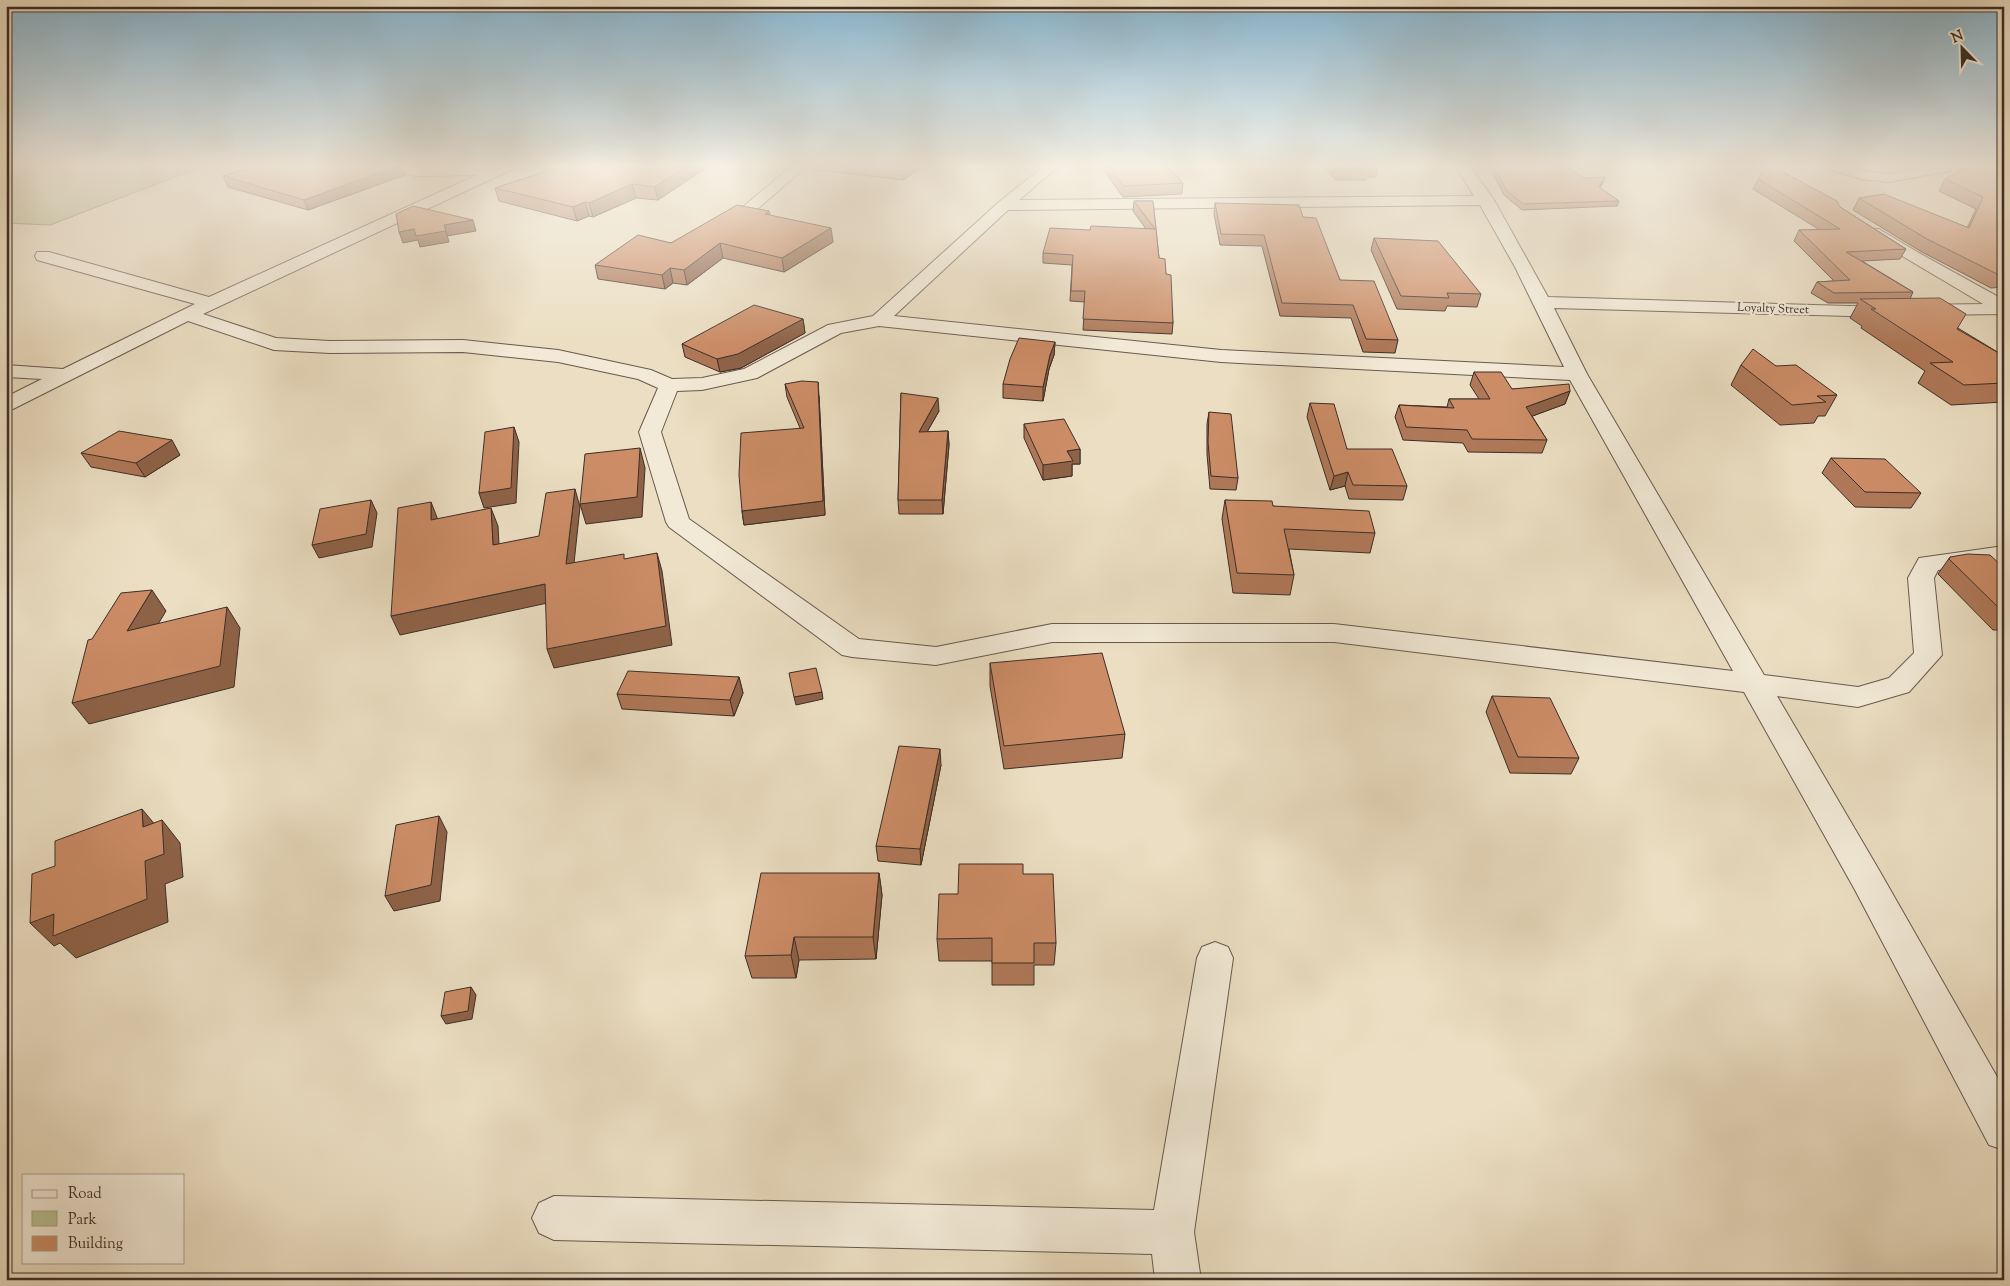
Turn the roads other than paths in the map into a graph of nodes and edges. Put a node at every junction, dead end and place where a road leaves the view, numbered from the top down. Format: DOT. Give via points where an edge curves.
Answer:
graph roads {
  1 [pos="379,225"];
  2 [pos="982,225"];
  3 [pos="1500,225"];
  4 [pos="1862,225"];
  5 [pos="44,256"];
  6 [pos="1543,302"];
  7 [pos="211,303"];
  8 [pos="2004,309"];
  9 [pos="187,315"];
  10 [pos="879,320"];
  11 [pos="6,372"];
  12 [pos="1577,374"];
  13 [pos="66,376"];
  14 [pos="669,385"];
  15 [pos="6,405"];
  16 [pos="2004,554"];
  17 [pos="1752,682"];
  18 [pos="1215,958"];
  19 [pos="2004,1130"];
  20 [pos="554,1218"];
  21 [pos="1172,1232"];
  22 [pos="1178,1280"];
  1 -- 7 [label="street"];
  2 -- 10 [label="street"];
  3 -- 6 [label="street"];
  4 -- 8 [label="street"];
  5 -- 7 [label="street"];
  6 -- 8 [label="street, Loyalty Street" via="1849,311"];
  6 -- 12 [label="street"];
  7 -- 9 [label="street"];
  9 -- 13 [label="street"];
  9 -- 14 [label="street" via="274,344 463,346 558,356 644,374"];
  10 -- 12 [label="street" via="1221,356"];
  10 -- 14 [label="street" via="835,328 750,374 702,384"];
  11 -- 13 [label="street"];
  12 -- 17 [label="street"];
  13 -- 15 [label="street"];
  14 -- 17 [label="street" via="650,432 678,522 852,648 936,656 1052,633 1334,633"];
  16 -- 17 [label="street" via="1928,563 1921,578 1928,655 1899,685 1858,697"];
  17 -- 19 [label="street" via="1867,880"];
  18 -- 21 [label="street"];
  20 -- 21 [label="street"];
  21 -- 22 [label="street"];
}
